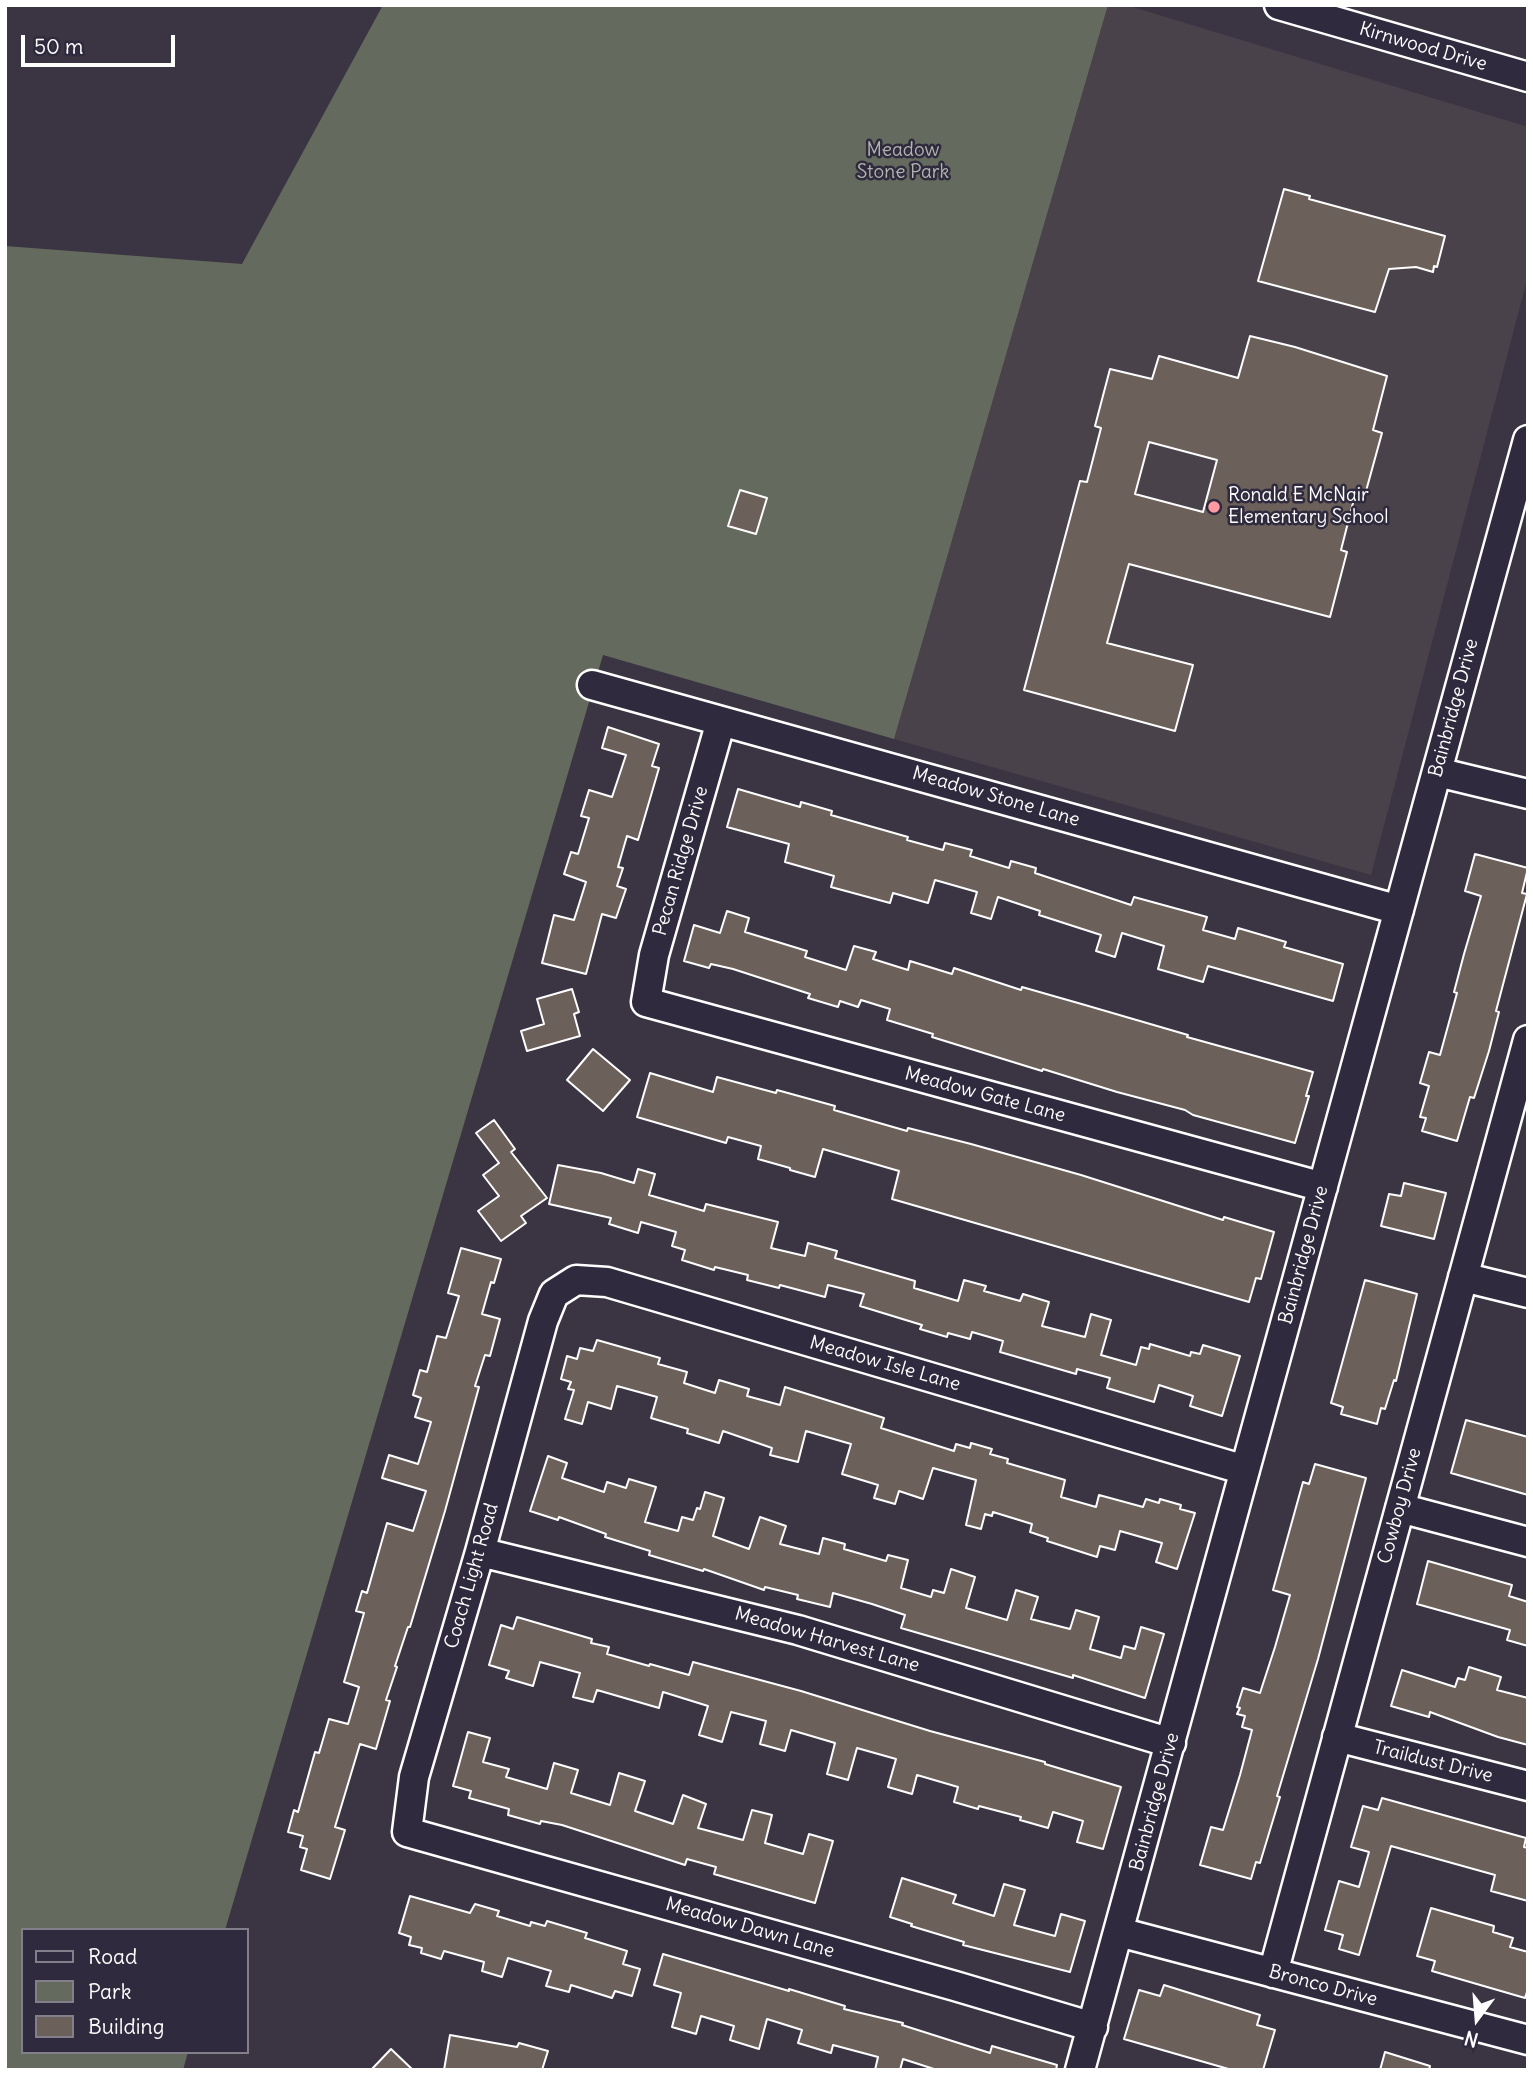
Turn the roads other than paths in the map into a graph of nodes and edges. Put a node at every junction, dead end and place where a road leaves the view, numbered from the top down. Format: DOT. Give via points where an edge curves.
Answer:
graph roads {
  1 [pos="1279,5"];
  2 [pos="1528,77"];
  3 [pos="1528,440"];
  4 [pos="592,685"];
  5 [pos="721,721"];
  6 [pos="1437,772"];
  7 [pos="1528,794"];
  8 [pos="1399,910"];
  9 [pos="646,1002"];
  10 [pos="1528,1040"];
  11 [pos="1323,1187"];
  12 [pos="1463,1277"];
  13 [pos="1528,1293"];
  14 [pos="543,1321"];
  15 [pos="1245,1470"];
  16 [pos="1400,1508"];
  17 [pos="1528,1542"];
  18 [pos="480,1552"];
  19 [pos="1337,1737"];
  20 [pos="1171,1743"];
  21 [pos="1528,1786"];
  22 [pos="407,1832"];
  23 [pos="1119,1932"];
  24 [pos="1273,1973"];
  25 [pos="1093,2027"];
  26 [pos="1528,2040"];
  27 [pos="1080,2070"];
  1 -- 2 [label="street, Kirnwood Drive"];
  3 -- 6 [label="street, Bainbridge Drive"];
  4 -- 5 [label="street, Meadow Stone Lane"];
  5 -- 8 [label="street, Meadow Stone Lane"];
  5 -- 9 [label="street, Pecan Ridge Drive" via="654,955"];
  6 -- 7 [label="street"];
  6 -- 8 [label="street, Bainbridge Drive"];
  8 -- 11 [label="street, Bainbridge Drive"];
  9 -- 11 [label="street, Meadow Gate Lane"];
  10 -- 12 [label="street, Cowboy Drive"];
  11 -- 15 [label="street, Bainbridge Drive"];
  12 -- 13 [label="street"];
  12 -- 16 [label="street, Cowboy Drive"];
  14 -- 15 [label="street, Meadow Isle Lane" via="554,1294 576,1280 607,1282"];
  14 -- 18 [label="street, Coach Light Road"];
  15 -- 20 [label="street, Bainbridge Drive"];
  16 -- 17 [label="street"];
  16 -- 19 [label="street, Cowboy Drive"];
  18 -- 20 [label="street, Meadow Harvest Lane" via="798,1630"];
  18 -- 22 [label="street, Coach Light Road" via="414,1777"];
  19 -- 21 [label="street, Traildust Drive"];
  19 -- 24 [label="street, Cowboy Drive"];
  20 -- 23 [label="street, Bainbridge Drive"];
  22 -- 25 [label="street, Meadow Dawn Lane"];
  23 -- 24 [label="street, Bronco Drive"];
  23 -- 25 [label="street, Bainbridge Drive"];
  24 -- 26 [label="street, Bronco Drive"];
  25 -- 27 [label="street, Bainbridge Drive"];
}
